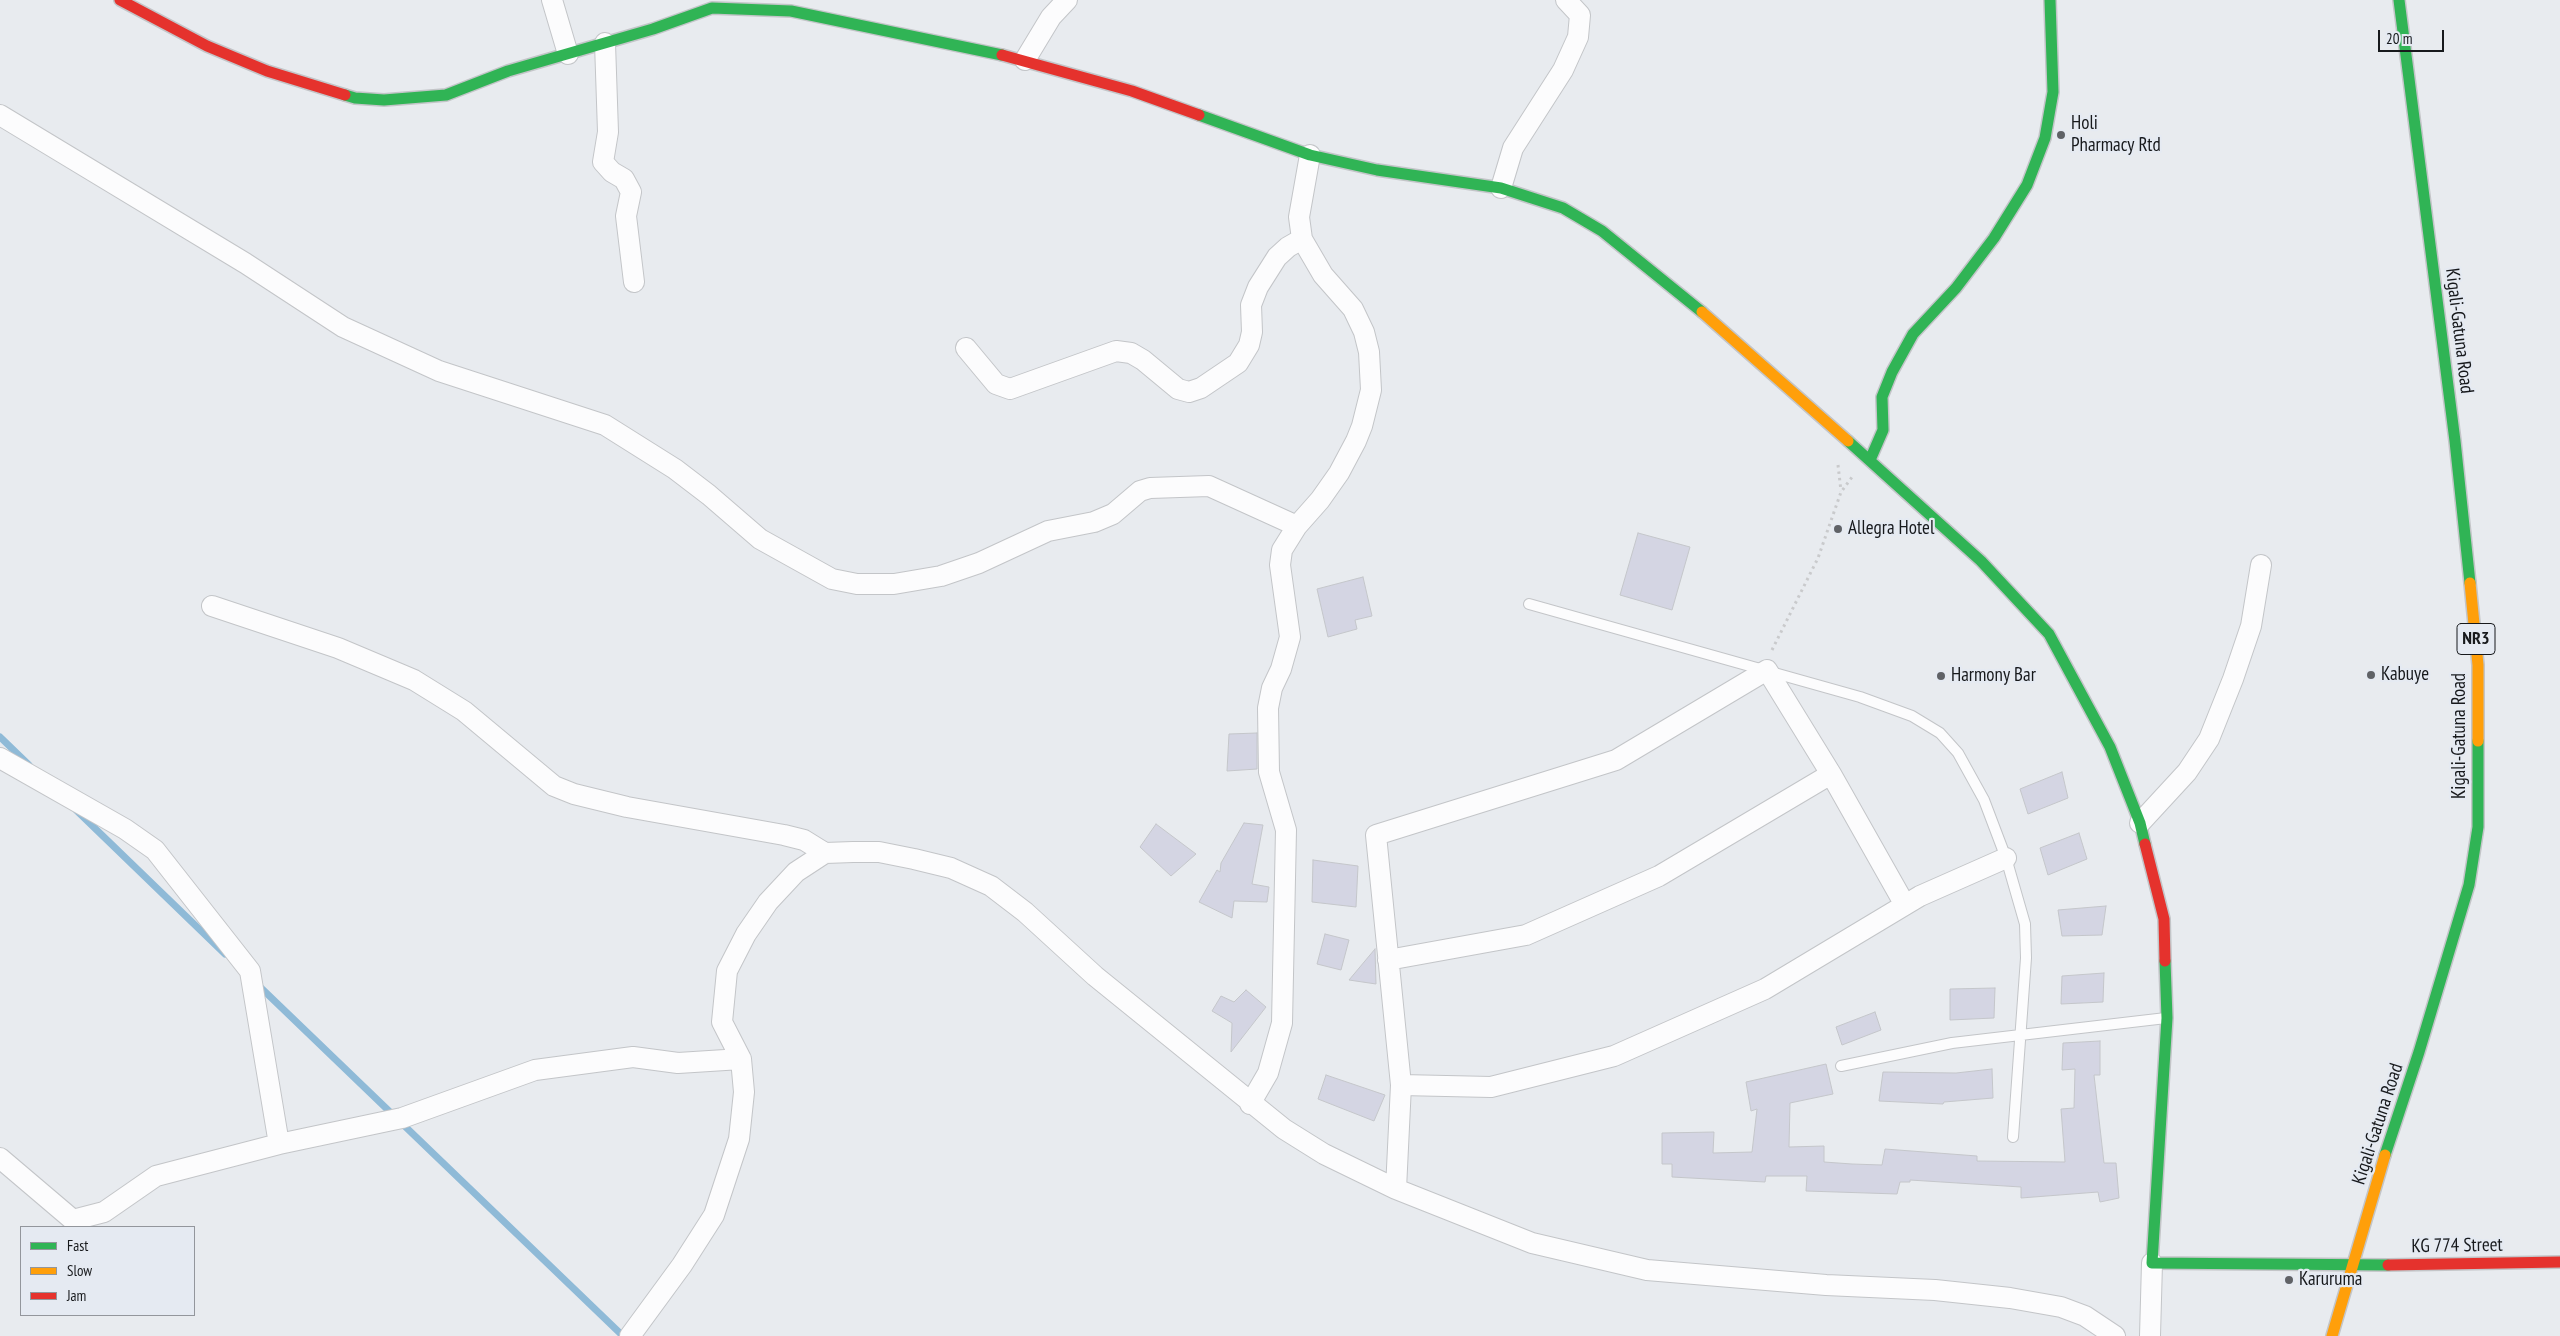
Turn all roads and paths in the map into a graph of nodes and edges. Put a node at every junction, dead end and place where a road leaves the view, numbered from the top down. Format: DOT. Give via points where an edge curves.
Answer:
graph roads {
  1 [pos="120,0"];
  2 [pos="552,0"];
  3 [pos="1067,0"];
  4 [pos="1566,0"];
  5 [pos="2050,0"];
  6 [pos="2399,0"];
  7 [pos="713,4"];
  8 [pos="605,43"];
  9 [pos="568,54"];
  10 [pos="1025,60"];
  11 [pos="0,115"];
  12 [pos="1310,155"];
  13 [pos="1501,188"];
  14 [pos="1302,239"];
  15 [pos="634,282"];
  16 [pos="966,348"];
  17 [pos="1870,460"];
  18 [pos="1297,526"];
  19 [pos="2261,564"];
  20 [pos="1529,604"];
  21 [pos="212,606"];
  22 [pos="1767,670"];
  23 [pos="0,758"];
  24 [pos="1831,774"];
  25 [pos="2140,823"];
  26 [pos="825,853"];
  27 [pos="2006,858"];
  28 [pos="1905,905"];
  29 [pos="1388,960"];
  30 [pos="2167,1018"];
  31 [pos="2020,1035"];
  32 [pos="741,1058"];
  33 [pos="1842,1066"];
  34 [pos="1401,1085"];
  35 [pos="1250,1104"];
  36 [pos="2013,1137"];
  37 [pos="279,1144"];
  38 [pos="0,1158"];
  39 [pos="1396,1189"];
  40 [pos="2560,1262"];
  41 [pos="2152,1263"];
  42 [pos="2354,1265"];
  43 [pos="630,1336"];
  44 [pos="2115,1336"];
  45 [pos="2150,1336"];
  46 [pos="2332,1336"];
  1 -- 9 [label="main road" via="207,46 258,67 355,98 414,99 446,95 508,71"];
  2 -- 9 [label="street"];
  3 -- 10 [label="street" via="1051,17"];
  4 -- 13 [label="street" via="1580,15 1578,37 1563,70 1513,148"];
  5 -- 17 [label="main road" via="2052,92 2046,138 2027,185 1994,238 1956,288 1913,334 1892,372 1882,397 1882,430"];
  6 -- 42 [label="main road, Kigali-Gatuna Road / NR3" via="2469,570 2478,665 2478,827 2468,886 2419,1052 2382,1162"];
  7 -- 8 [label="main road"];
  7 -- 10 [label="main road" via="807,14"];
  8 -- 9 [label="main road"];
  8 -- 15 [label="street" via="608,132 603,162 624,179 631,192 626,216"];
  10 -- 12 [label="main road" via="1132,91"];
  11 -- 18 [label="street" via="245,263 343,327 439,371 605,425 675,468 760,539 832,579 857,584 894,584 941,576 979,563 1048,531 1094,522 1113,514 1140,491 1150,488 1209,486"];
  12 -- 13 [label="main road" via="1377,170"];
  12 -- 14 [label="street" via="1299,216"];
  13 -- 17 [label="main road" via="1563,208 1602,231 1730,333"];
  14 -- 16 [label="street" via="1277,256 1258,287 1252,306 1249,345 1238,363 1201,388 1189,392 1178,389 1144,360 1116,351 1010,389 996,384"];
  14 -- 18 [label="street" via="1323,275 1353,309 1361,324 1369,352 1371,390 1362,426 1339,473"];
  17 -- 22 [label="path" via="1841,492 1818,558 1774,646"];
  17 -- 25 [label="main road" via="1980,561 2048,634 2110,747"];
  18 -- 35 [label="street" via="1282,550 1280,565 1290,637 1268,708 1269,772 1286,830 1282,1024 1268,1073"];
  19 -- 25 [label="street" via="2251,626 2234,679 2208,739 2187,772"];
  20 -- 22 [label="lane"];
  21 -- 26 [label="street" via="338,648 414,680 464,710 554,786 627,807 784,835 804,840"];
  22 -- 24 [label="street"];
  22 -- 27 [label="lane" via="1860,697 1912,716 1940,733 1958,753 1984,800"];
  22 -- 29 [label="street" via="1616,760 1376,835"];
  23 -- 37 [label="street" via="125,829 155,850 250,971"];
  24 -- 28 [label="street"];
  24 -- 29 [label="street" via="1659,876 1526,935"];
  25 -- 30 [label="main road" via="2164,919"];
  26 -- 32 [label="street" via="796,872 768,902 746,934 727,972 722,1022"];
  26 -- 35 [label="street" via="879,852 914,858 951,868 991,886"];
  27 -- 28 [label="street"];
  27 -- 31 [label="lane" via="2025,924 2026,958"];
  28 -- 34 [label="street" via="1765,988 1614,1056 1491,1087"];
  29 -- 34 [label="street"];
  30 -- 31 [label="lane"];
  30 -- 41 [label="main road"];
  31 -- 33 [label="lane" via="1952,1043"];
  31 -- 36 [label="lane"];
  32 -- 37 [label="street" via="678,1063 633,1058 535,1070 402,1118"];
  32 -- 43 [label="street" via="744,1092 739,1139 714,1215"];
  34 -- 39 [label="street"];
  35 -- 39 [label="street" via="1324,1154"];
  37 -- 38 [label="street" via="156,1176 104,1212 73,1220"];
  39 -- 44 [label="street" via="1532,1243 1647,1270 2010,1298 2069,1310 2085,1316"];
  40 -- 42 [label="main road, KG 774 Street"];
  41 -- 42 [label="main road, KG 774 Street"];
  41 -- 45 [label="street"];
  42 -- 46 [label="main road, Kigali-Gatuna Road / NR3"];
}
